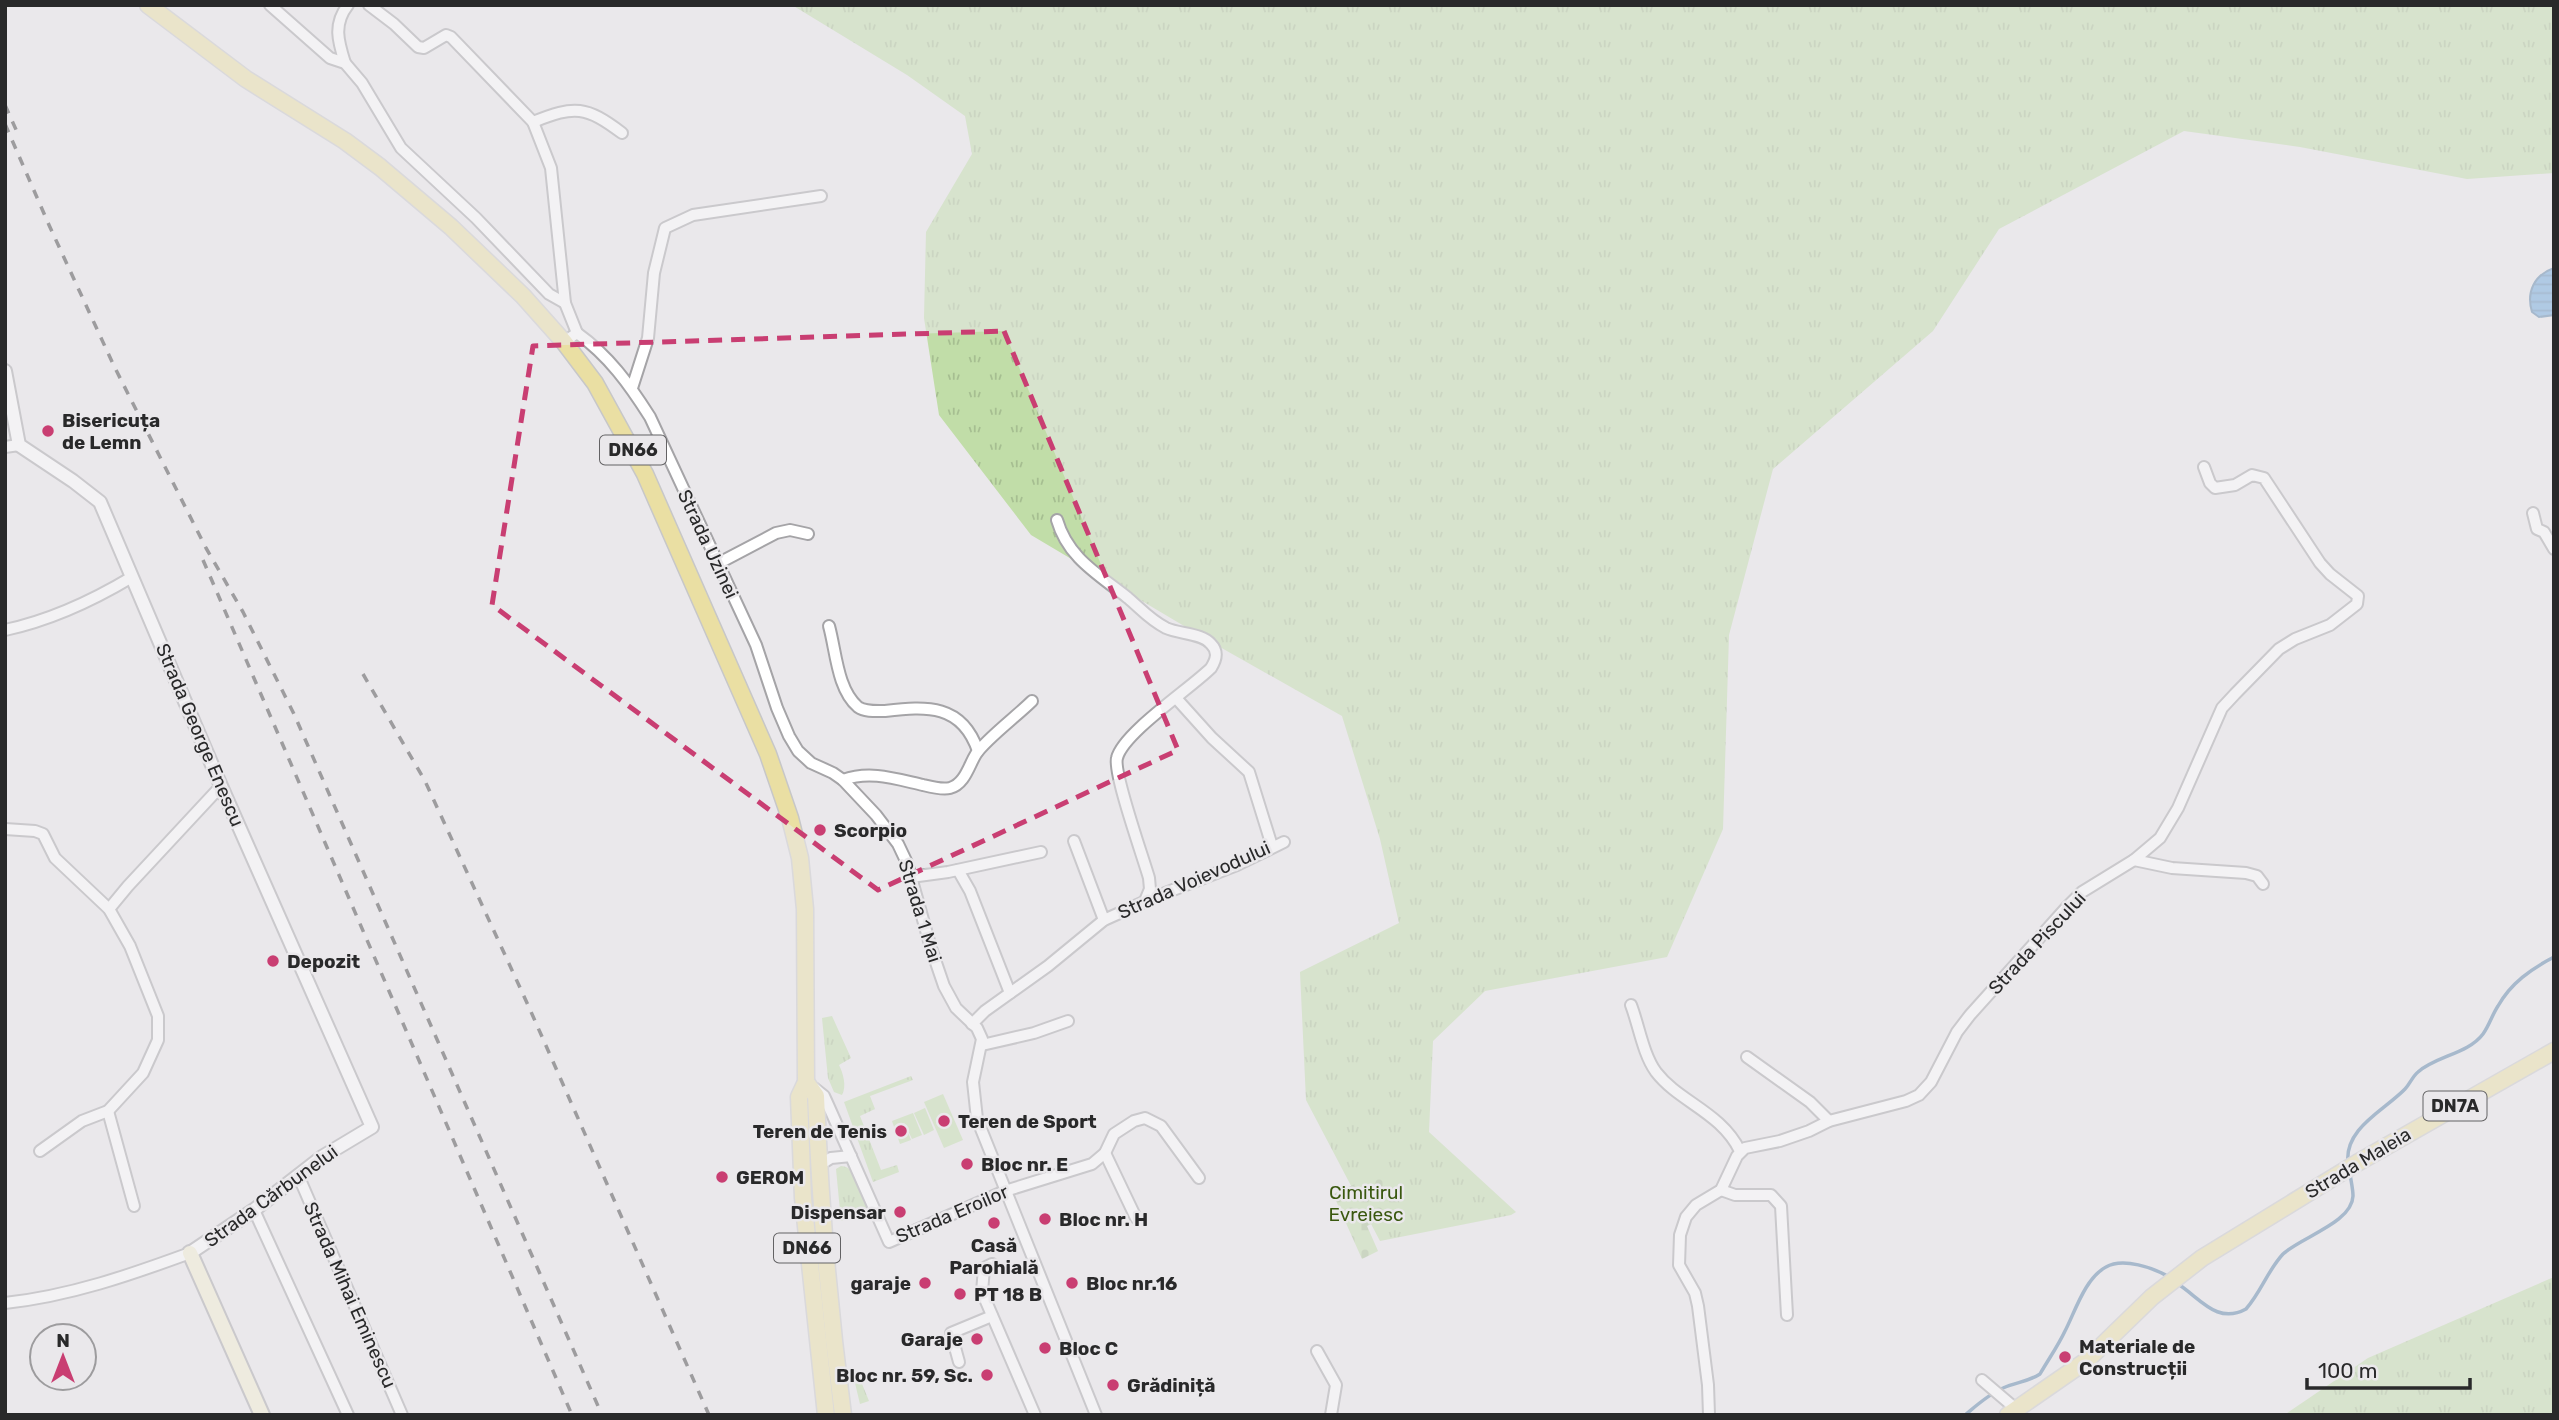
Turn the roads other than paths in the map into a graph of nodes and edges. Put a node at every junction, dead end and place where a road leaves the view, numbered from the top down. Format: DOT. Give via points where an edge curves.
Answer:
graph roads {
  1 [pos="148,5"];
  2 [pos="270,5"];
  3 [pos="291,5"];
  4 [pos="348,5"];
  5 [pos="369,5"];
  6 [pos="282,15"];
  7 [pos="345,63"];
  8 [pos="533,122"];
  9 [pos="622,133"];
  10 [pos="821,196"];
  11 [pos="565,303"];
  12 [pos="571,338"];
  13 [pos="5,371"];
  14 [pos="632,388"];
  15 [pos="8,392"];
  16 [pos="12,446"];
  17 [pos="2204,467"];
  18 [pos="2533,513"];
  19 [pos="1057,520"];
  20 [pos="808,534"];
  21 [pos="2554,549"];
  22 [pos="719,563"];
  23 [pos="132,577"];
  24 [pos="829,626"];
  25 [pos="5,630"];
  26 [pos="1176,698"];
  27 [pos="1031,701"];
  28 [pos="978,751"];
  29 [pos="832,773"];
  30 [pos="843,780"];
  31 [pos="221,786"];
  32 [pos="5,829"];
  33 [pos="1074,841"];
  34 [pos="1284,842"];
  35 [pos="1272,846"];
  36 [pos="1041,852"];
  37 [pos="2134,860"];
  38 [pos="958,870"];
  39 [pos="911,877"];
  40 [pos="2263,884"];
  41 [pos="1145,901"];
  42 [pos="109,909"];
  43 [pos="1104,920"];
  44 [pos="1010,993"];
  45 [pos="1632,1005"];
  46 [pos="1068,1021"];
  47 [pos="972,1024"];
  48 [pos="982,1045"];
  49 [pos="2554,1051"];
  50 [pos="1747,1056"];
  51 [pos="806,1082"];
  52 [pos="108,1111"];
  53 [pos="1829,1121"];
  54 [pos="372,1127"];
  55 [pos="40,1151"];
  56 [pos="1740,1151"];
  57 [pos="1105,1153"];
  58 [pos="851,1156"];
  59 [pos="818,1166"];
  60 [pos="298,1175"];
  61 [pos="1199,1178"];
  62 [pos="1721,1190"];
  63 [pos="1005,1191"];
  64 [pos="134,1206"];
  65 [pos="254,1210"];
  66 [pos="1136,1218"];
  67 [pos="190,1253"];
  68 [pos="992,1264"];
  69 [pos="5,1303"];
  70 [pos="1787,1315"];
  71 [pos="992,1316"];
  72 [pos="1317,1351"];
  73 [pos="959,1362"];
  74 [pos="1986,1384"];
  75 [pos="2012,1412"];
  76 [pos="262,1415"];
  77 [pos="348,1415"];
  78 [pos="402,1415"];
  79 [pos="826,1415"];
  80 [pos="843,1415"];
  81 [pos="1035,1415"];
  82 [pos="1096,1415"];
  83 [pos="1331,1415"];
  84 [pos="1709,1415"];
  1 -- 12 [label="main road, DN66" via="246,79 380,167"];
  2 -- 6 [label="street"];
  3 -- 6 [label="street"];
  4 -- 7 [label="street" via="337,30"];
  5 -- 8 [label="street" via="418,47 451,37"];
  6 -- 7 [label="street" via="330,58"];
  7 -- 11 [label="street" via="401,148 549,294"];
  8 -- 9 [label="street" via="570,110 596,114"];
  8 -- 11 [label="street" via="551,168"];
  10 -- 14 [label="street" via="693,215 665,228 654,273 649,338"];
  11 -- 12 [label="street"];
  12 -- 14 [label="street, Strada Uzinei" via="607,357"];
  12 -- 51 [label="main road, DN66" via="632,448 783,796 803,881"];
  13 -- 15 [label="street, Strada George Enescu"];
  14 -- 22 [label="street, Strada Uzinei"];
  15 -- 16 [label="street, Strada George Enescu"];
  16 -- 23 [label="street, Strada George Enescu" via="100,502"];
  17 -- 37 [label="street, Strada Piscului" via="2215,488 2235,485 2252,475 2264,478 2320,562 2358,596 2357,604 2330,625 2279,649 2222,708 2170,825"];
  18 -- 21 [label="street" via="2537,529"];
  19 -- 26 [label="street" via="1061,535 1089,570 1151,620 1212,645 1216,660 1211,668"];
  20 -- 22 [label="street" via="776,533"];
  22 -- 29 [label="street, Strada Uzinei" via="756,645 789,736 811,763"];
  23 -- 25 [label="street" via="67,611"];
  23 -- 31 [label="street, Strada George Enescu"];
  24 -- 28 [label="street" via="845,688 858,707 940,710 967,729"];
  26 -- 35 [label="street" via="1249,772"];
  26 -- 41 [label="street" via="1127,741 1117,757 1119,779 1149,878"];
  27 -- 28 [label="street"];
  28 -- 30 [label="street" via="958,784 949,788 880,775"];
  29 -- 30 [label="street, Strada 1 Mai"];
  30 -- 39 [label="street, Strada 1 Mai" via="891,833"];
  31 -- 42 [label="street"];
  31 -- 54 [label="street, Strada George Enescu"];
  32 -- 42 [label="street" via="43,834 55,858"];
  33 -- 43 [label="street"];
  34 -- 35 [label="street, Strada Voievodului"];
  35 -- 41 [label="street, Strada Voievodului" via="1237,865"];
  36 -- 38 [label="street"];
  37 -- 40 [label="street" via="2172,868 2246,873"];
  37 -- 53 [label="street, Strada Piscului" via="2082,892 2066,908 1970,1015 1919,1096"];
  38 -- 39 [label="street"];
  38 -- 44 [label="street"];
  39 -- 47 [label="street, Strada 1 Mai" via="944,986"];
  41 -- 43 [label="street, Strada Voievodului"];
  42 -- 52 [label="street" via="130,946 158,1016 158,1040 143,1073"];
  43 -- 44 [label="street, Strada Voievodului"];
  44 -- 47 [label="street, Strada Voievodului"];
  45 -- 56 [label="street" via="1657,1072 1704,1109"];
  46 -- 48 [label="street"];
  47 -- 48 [label="street, Strada 1 Mai"];
  48 -- 63 [label="street" via="974,1075 974,1107"];
  49 -- 75 [label="main road, Strada Maleia / DN7A" via="2357,1163 2188,1268 2086,1361"];
  50 -- 53 [label="street"];
  51 -- 58 [label="street, Strada Eroilor" via="824,1096"];
  51 -- 59 [label="main road, DN66" via="816,1096"];
  51 -- 79 [label="main road, DN66" via="799,1097 803,1198"];
  52 -- 55 [label="street" via="82,1121"];
  52 -- 64 [label="street"];
  53 -- 56 [label="street, Strada Piscului"];
  54 -- 60 [label="street, Strada Cărbunelui"];
  56 -- 62 [label="street"];
  57 -- 61 [label="street, Strada Eroilor" via="1114,1134 1145,1118 1161,1126"];
  57 -- 63 [label="street, Strada Eroilor" via="1092,1164"];
  57 -- 66 [label="street"];
  58 -- 59 [label="street" via="831,1158"];
  58 -- 63 [label="street, Strada Eroilor" via="889,1242"];
  59 -- 80 [label="main road, DN66"];
  60 -- 65 [label="street, Strada Cărbunelui"];
  60 -- 78 [label="street, Strada Mihai Eminescu"];
  62 -- 70 [label="street" via="1735,1195 1771,1195 1781,1206"];
  62 -- 84 [label="street" via="1686,1217 1679,1251 1679,1265 1698,1306"];
  63 -- 82 [label="street"];
  65 -- 67 [label="street, Strada Cărbunelui"];
  65 -- 77 [label="street"];
  67 -- 69 [label="street, Strada Cărbunelui" via="100,1285"];
  67 -- 76 [label="main road"];
  68 -- 71 [label="street" via="984,1268 982,1278 982,1292"];
  71 -- 73 [label="street" via="951,1334"];
  71 -- 81 [label="street"];
  72 -- 83 [label="street" via="1336,1385"];
  74 -- 75 [label="street"];
}
